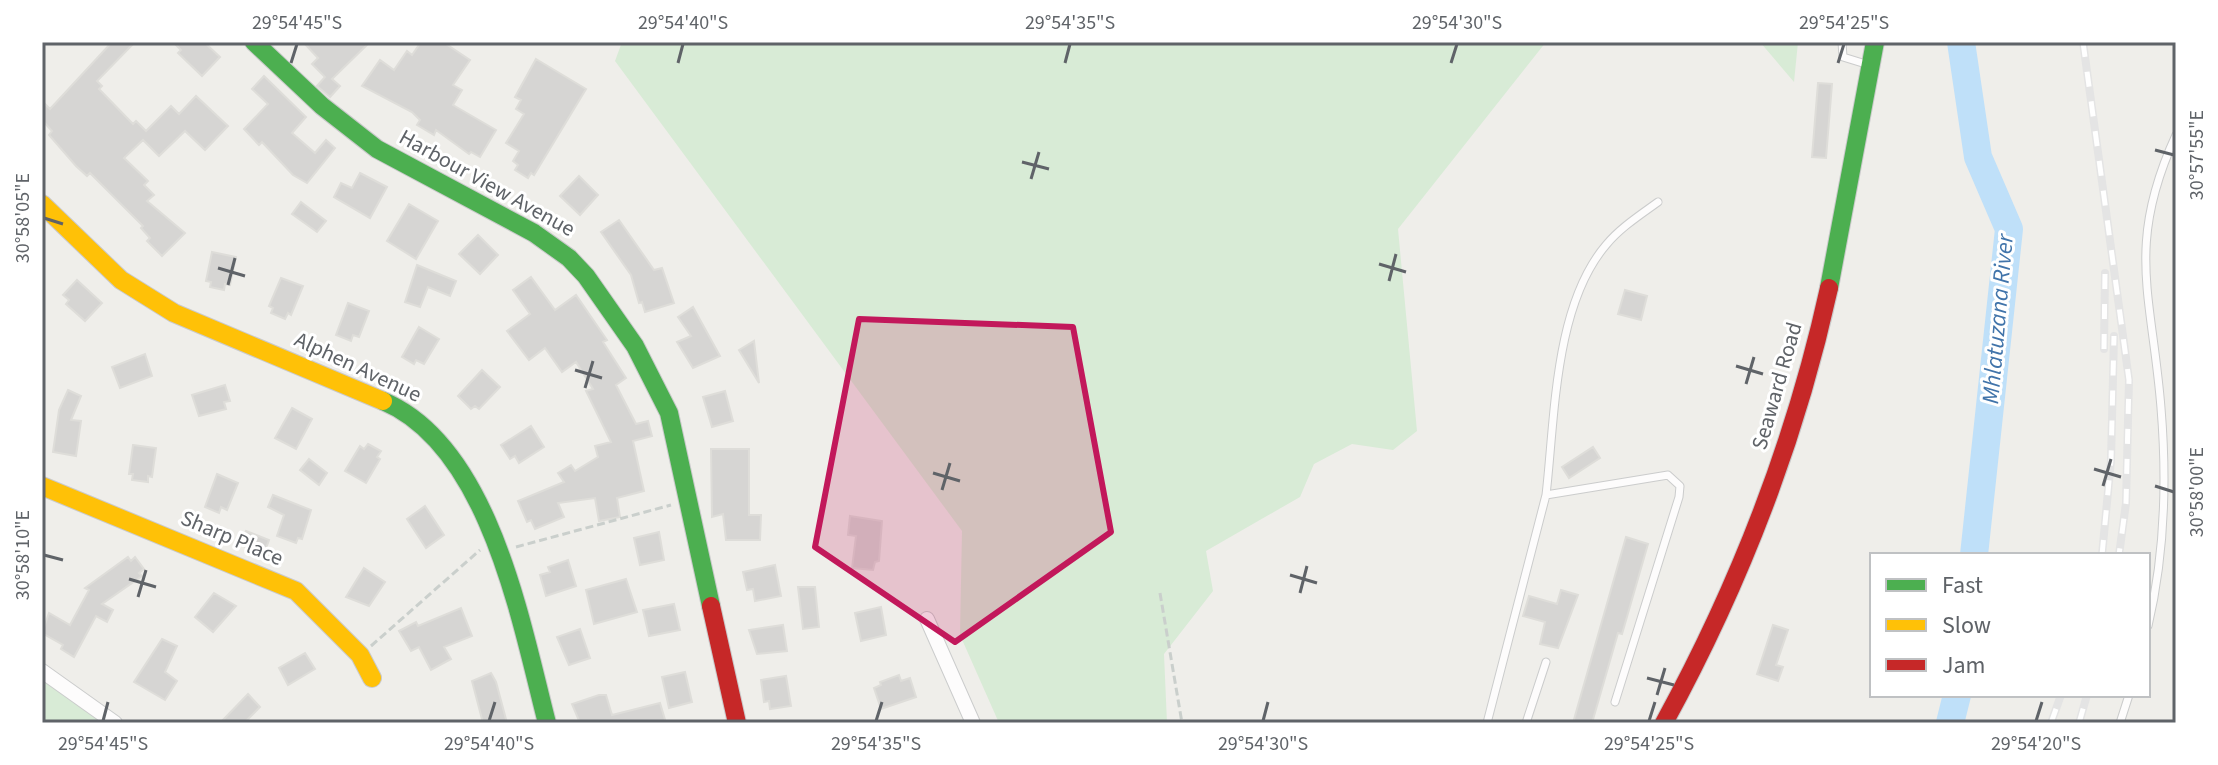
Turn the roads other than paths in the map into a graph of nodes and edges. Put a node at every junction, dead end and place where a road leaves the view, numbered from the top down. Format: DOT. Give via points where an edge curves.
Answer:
graph roads {
  1 [pos="254,42"];
  2 [pos="1842,42"];
  3 [pos="1875,42"];
  4 [pos="1871,65"];
  5 [pos="2176,135"];
  6 [pos="1658,202"];
  7 [pos="42,204"];
  8 [pos="42,486"];
  9 [pos="1546,495"];
  10 [pos="2150,612"];
  11 [pos="927,619"];
  12 [pos="1546,662"];
  13 [pos="42,671"];
  14 [pos="372,678"];
  15 [pos="2128,697"];
  16 [pos="1615,702"];
  17 [pos="115,723"];
  18 [pos="547,723"];
  19 [pos="737,723"];
  20 [pos="973,723"];
  21 [pos="1487,723"];
  22 [pos="1526,723"];
  23 [pos="1664,723"];
  24 [pos="2120,723"];
  1 -- 19 [label="street, Harbour View Avenue" via="340,124 571,258 660,388"];
  2 -- 4 [label="lane" via="1843,57"];
  3 -- 4 [label="street, Seaward Road"];
  4 -- 23 [label="street, Seaward Road" via="1853,174 1799,407 1745,557"];
  5 -- 10 [label="lane" via="2153,195 2143,258 2161,408 2165,509"];
  6 -- 9 [label="lane" via="1619,231 1582,280 1570,314"];
  7 -- 18 [label="street, Alphen Avenue" via="141,295 399,408 423,424 498,545"];
  8 -- 14 [label="street, Sharp Place" via="296,591 360,655"];
  9 -- 16 [label="lane" via="1668,475 1680,486"];
  9 -- 21 [label="lane"];
  11 -- 20 [label="street"];
  12 -- 22 [label="lane"];
  13 -- 17 [label="street"];
  15 -- 24 [label="lane"];
}
